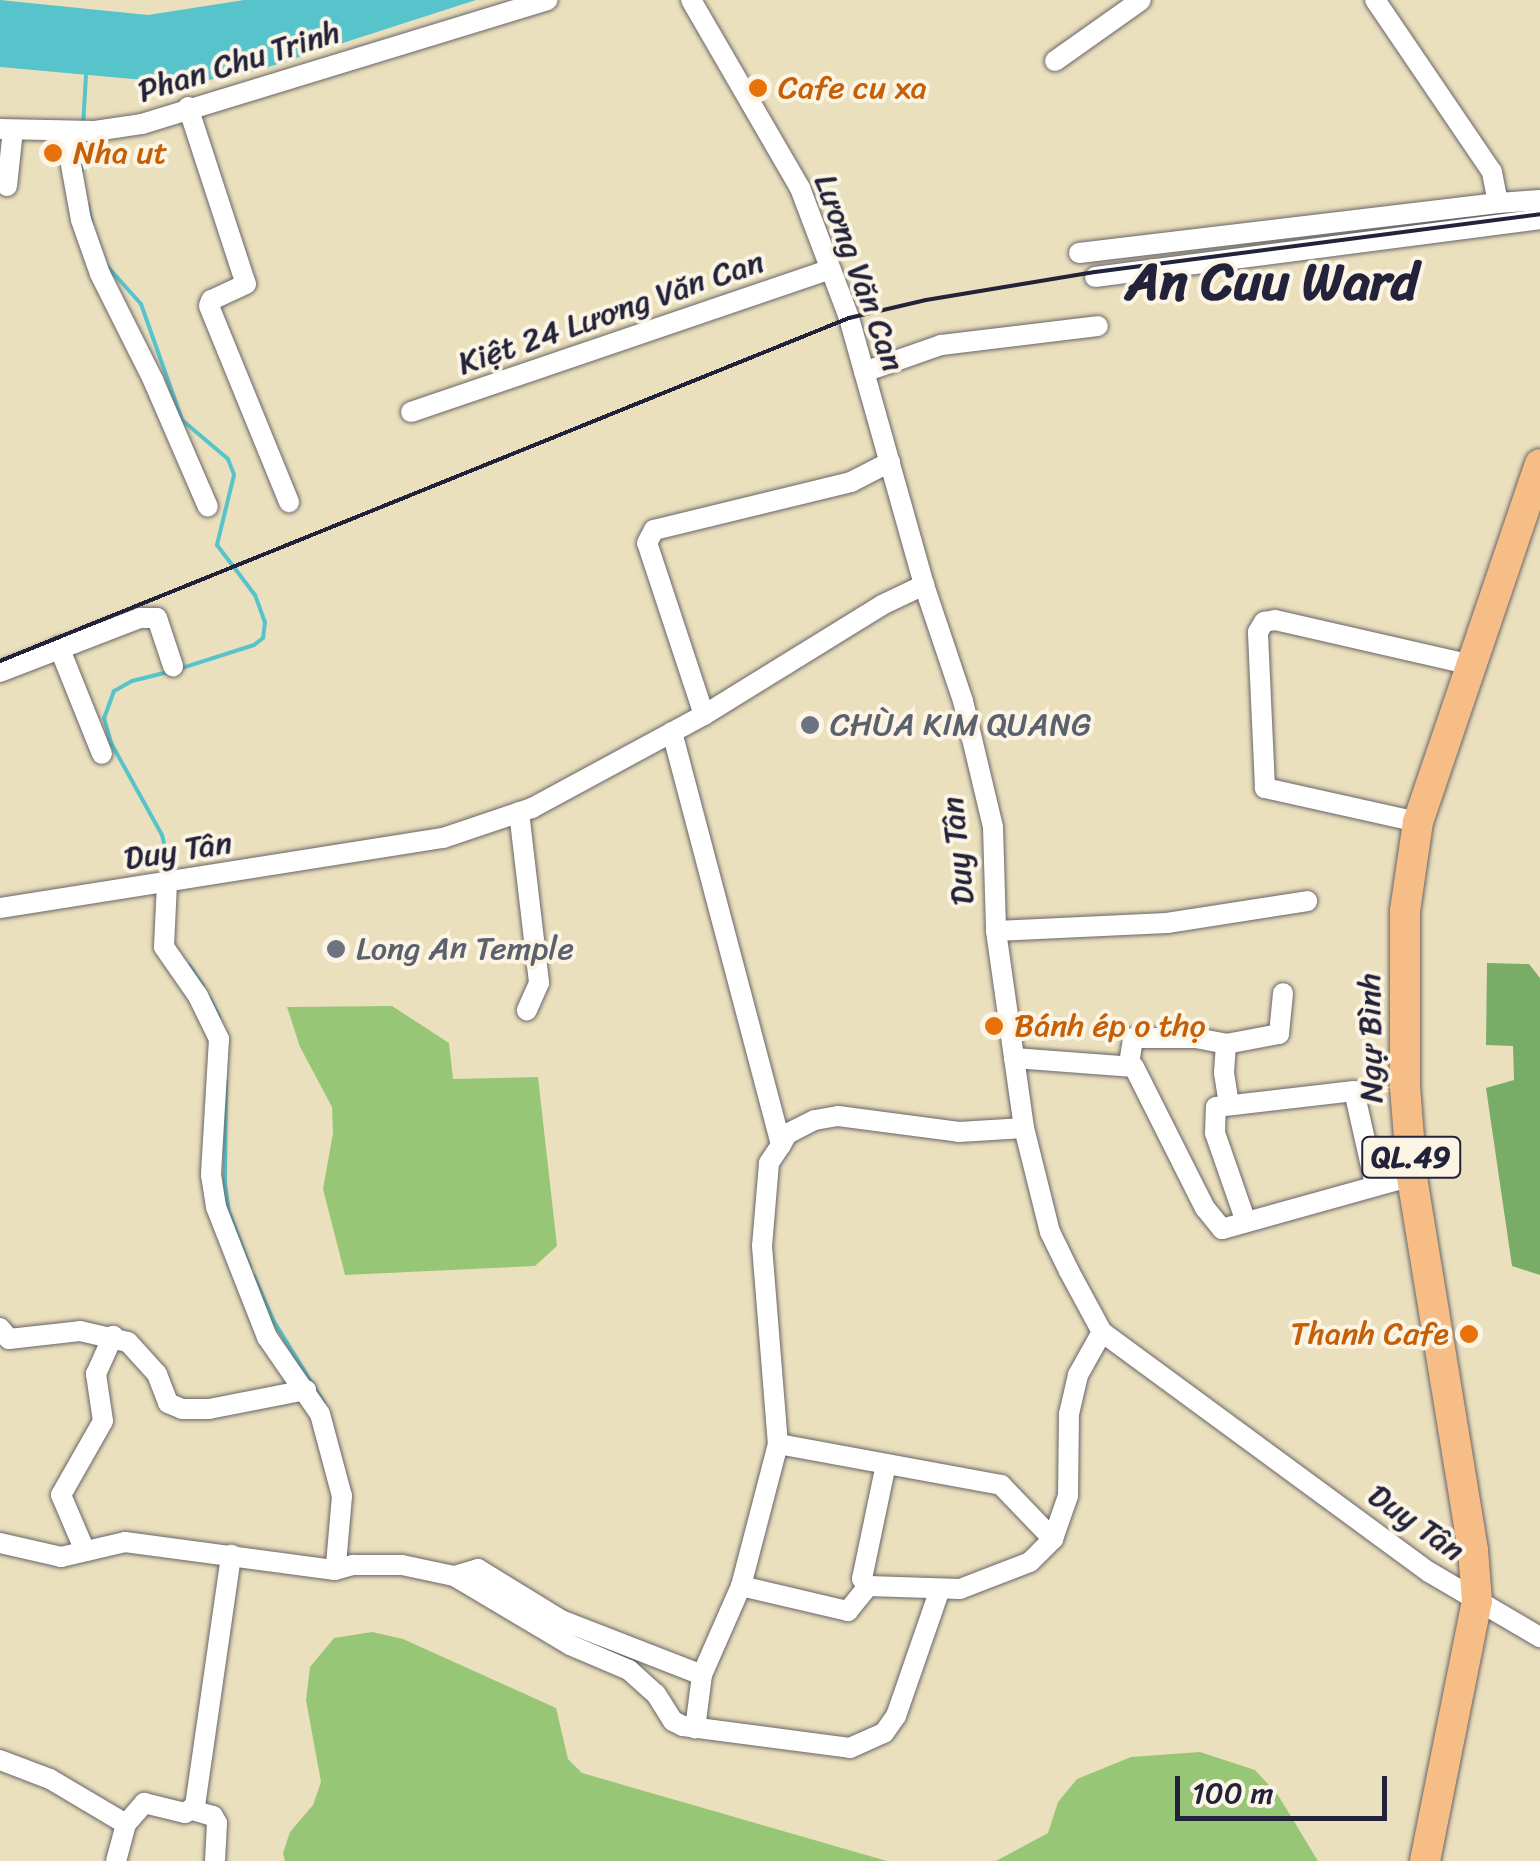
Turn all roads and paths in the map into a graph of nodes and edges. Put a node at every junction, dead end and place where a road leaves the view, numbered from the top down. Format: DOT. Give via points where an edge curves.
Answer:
graph roads {
  1 [pos="548,0"];
  2 [pos="692,0"];
  3 [pos="1141,0"];
  4 [pos="1375,0"];
  5 [pos="1055,61"];
  6 [pos="188,107"];
  7 [pos="6,130"];
  8 [pos="67,132"];
  9 [pos="7,186"];
  10 [pos="1540,200"];
  11 [pos="1498,203"];
  12 [pos="1540,219"];
  13 [pos="1079,253"];
  14 [pos="829,270"];
  15 [pos="1096,277"];
  16 [pos="1098,326"];
  17 [pos="864,372"];
  18 [pos="411,412"];
  19 [pos="890,462"];
  20 [pos="1540,464"];
  21 [pos="289,502"];
  22 [pos="208,506"];
  23 [pos="924,586"];
  24 [pos="59,647"];
  25 [pos="1471,665"];
  26 [pos="173,666"];
  27 [pos="0,672"];
  28 [pos="704,715"];
  29 [pos="672,732"];
  30 [pos="102,754"];
  31 [pos="519,812"];
  32 [pos="1418,822"];
  33 [pos="172,882"];
  34 [pos="1307,901"];
  35 [pos="0,908"];
  36 [pos="996,931"];
  37 [pos="1283,993"];
  38 [pos="527,1010"];
  39 [pos="1226,1044"];
  40 [pos="1014,1058"];
  41 [pos="1129,1064"];
  42 [pos="1230,1104"];
  43 [pos="1024,1128"];
  44 [pos="781,1145"];
  45 [pos="1412,1176"];
  46 [pos="1376,1184"];
  47 [pos="1246,1222"];
  48 [pos="0,1328"];
  49 [pos="1102,1332"];
  50 [pos="113,1336"];
  51 [pos="306,1390"];
  52 [pos="778,1444"];
  53 [pos="886,1464"];
  54 [pos="1053,1539"];
  55 [pos="0,1543"];
  56 [pos="85,1551"];
  57 [pos="231,1556"];
  58 [pos="338,1568"];
  59 [pos="454,1576"];
  60 [pos="741,1586"];
  61 [pos="868,1586"];
  62 [pos="940,1588"];
  63 [pos="1477,1601"];
  64 [pos="1540,1637"];
  65 [pos="702,1675"];
  66 [pos="694,1729"];
  67 [pos="0,1760"];
  68 [pos="192,1810"];
  69 [pos="126,1824"];
  70 [pos="116,1861"];
  71 [pos="215,1861"];
  72 [pos="1425,1861"];
  1 -- 6 [label="street, Phan Chu Trinh"];
  2 -- 14 [label="street, Lương Văn Can" via="800,188"];
  3 -- 5 [label="street"];
  4 -- 11 [label="street" via="1492,172"];
  6 -- 8 [label="street, Phan Chu Trinh" via="142,124"];
  6 -- 21 [label="street" via="246,284 208,306"];
  7 -- 8 [label="street, Phan Chu Trinh"];
  7 -- 9 [label="street"];
  8 -- 22 [label="street" via="81,220 100,274"];
  10 -- 11 [label="street"];
  11 -- 13 [label="street"];
  12 -- 15 [label="street"];
  14 -- 17 [label="street, Lương Văn Can"];
  14 -- 18 [label="street, Kiệt 24 Lương Văn Can"];
  16 -- 17 [label="street" via="941,345"];
  17 -- 19 [label="street, Lương Văn Can"];
  19 -- 23 [label="street, Lương Văn Can"];
  19 -- 28 [label="street" via="851,482 654,530 647,543"];
  20 -- 25 [label="highway, Ngự Bình / QL.49"];
  23 -- 28 [label="street, Duy Tân" via="816,643"];
  23 -- 36 [label="street, Duy Tân" via="963,701 993,827"];
  24 -- 26 [label="street" via="114,625 157,618"];
  24 -- 27 [label="street"];
  24 -- 30 [label="street"];
  25 -- 32 [label="highway, Ngự Bình / QL.49"];
  25 -- 32 [label="street" via="1275,620 1258,632 1265,788"];
  28 -- 29 [label="street, Duy Tân"];
  29 -- 31 [label="street, Duy Tân"];
  29 -- 44 [label="street"];
  31 -- 33 [label="street, Duy Tân" via="443,838"];
  31 -- 38 [label="street" via="539,983"];
  32 -- 45 [label="highway, Ngự Bình / QL.49" via="1405,911 1404,1087"];
  33 -- 35 [label="street, Duy Tân"];
  33 -- 51 [label="street" via="164,947 219,1040 211,1175 216,1207 267,1338"];
  34 -- 36 [label="street" via="1167,922"];
  36 -- 40 [label="street, Duy Tân"];
  37 -- 39 [label="street" via="1278,1034"];
  39 -- 41 [label="street" via="1133,1038"];
  39 -- 42 [label="street"];
  40 -- 41 [label="street"];
  40 -- 43 [label="street, Duy Tân"];
  41 -- 47 [label="street" via="1205,1208 1222,1229"];
  42 -- 46 [label="street" via="1354,1091"];
  42 -- 47 [label="street" via="1216,1107 1215,1133"];
  43 -- 44 [label="street" via="959,1132 838,1116 787,1134"];
  43 -- 49 [label="street, Duy Tân" via="1050,1232"];
  44 -- 52 [label="street" via="769,1163 762,1246"];
  45 -- 46 [label="street"];
  45 -- 63 [label="highway, Ngự Bình / QL.49"];
  46 -- 47 [label="street"];
  48 -- 50 [label="street" via="9,1339 80,1330"];
  49 -- 54 [label="street" via="1078,1375 1067,1431 1068,1496"];
  49 -- 63 [label="street, Duy Tân"];
  50 -- 51 [label="street" via="128,1342 157,1374 168,1403 182,1409 209,1410"];
  50 -- 56 [label="street" via="96,1374 103,1422 61,1495"];
  51 -- 58 [label="street" via="320,1414 342,1496"];
  52 -- 53 [label="street"];
  52 -- 60 [label="street"];
  53 -- 54 [label="street" via="1001,1485"];
  53 -- 61 [label="street" via="862,1580"];
  54 -- 62 [label="street" via="1030,1562 960,1590"];
  55 -- 56 [label="street" via="61,1556"];
  56 -- 57 [label="street" via="125,1542"];
  57 -- 58 [label="street"];
  57 -- 68 [label="street"];
  58 -- 59 [label="street" via="402,1565"];
  59 -- 65 [label="street" via="478,1570 561,1620"];
  59 -- 66 [label="street" via="570,1646 629,1670 656,1694 672,1721"];
  60 -- 61 [label="street" via="848,1611"];
  60 -- 65 [label="street"];
  61 -- 62 [label="street"];
  62 -- 66 [label="street" via="896,1716 870,1742 825,1747"];
  63 -- 64 [label="street, Duy Tân"];
  63 -- 72 [label="highway, Ngự Bình / QL.49"];
  65 -- 66 [label="street"];
  67 -- 69 [label="street" via="50,1779"];
  68 -- 69 [label="street" via="144,1803"];
  68 -- 71 [label="street" via="217,1823"];
  69 -- 70 [label="street"];
}
